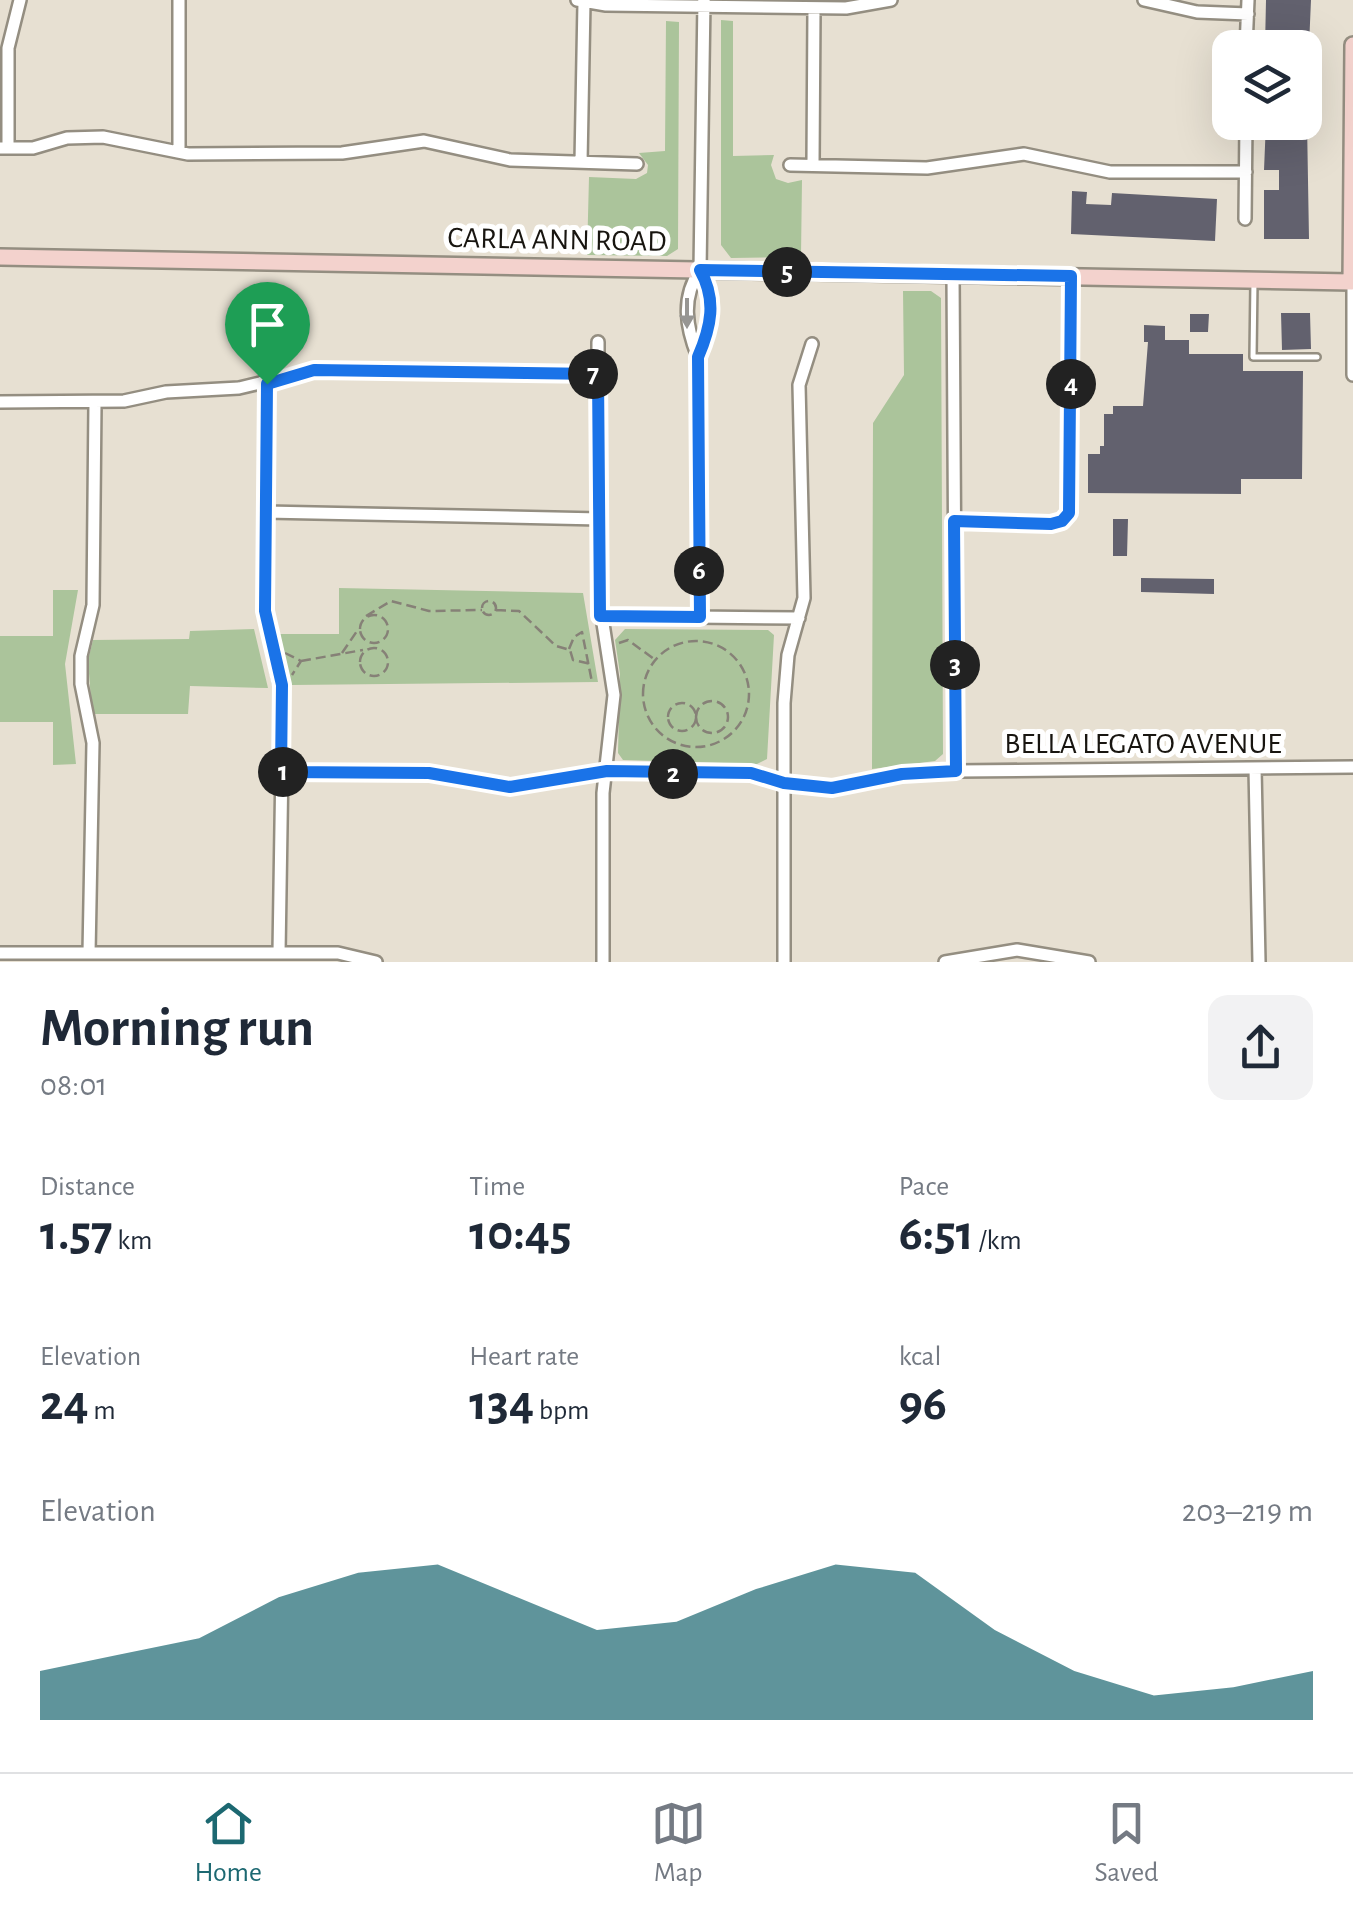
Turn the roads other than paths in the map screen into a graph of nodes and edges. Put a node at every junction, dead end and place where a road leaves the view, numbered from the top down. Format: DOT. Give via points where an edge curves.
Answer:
graph roads {
  1 [pos="20,0"];
  2 [pos="179,0"];
  3 [pos="890,0"];
  4 [pos="1144,0"];
  5 [pos="1248,0"];
  6 [pos="580,1"];
  7 [pos="704,3"];
  8 [pos="814,8"];
  9 [pos="1248,14"];
  10 [pos="1247,30"];
  11 [pos="1353,45"];
  12 [pos="1353,131"];
  13 [pos="1246,140"];
  14 [pos="4,148"];
  15 [pos="179,152"];
  16 [pos="581,162"];
  17 [pos="814,163"];
  18 [pos="637,164"];
  19 [pos="790,165"];
  20 [pos="1246,172"];
  21 [pos="1245,220"];
  22 [pos="0,258"];
  23 [pos="700,270"];
  24 [pos="954,274"];
  25 [pos="1071,276"];
  26 [pos="1254,278"];
  27 [pos="1352,282"];
  28 [pos="598,342"];
  29 [pos="812,344"];
  30 [pos="698,357"];
  31 [pos="1317,358"];
  32 [pos="598,374"];
  33 [pos="1353,375"];
  34 [pos="267,384"];
  35 [pos="0,402"];
  36 [pos="95,403"];
  37 [pos="266,512"];
  38 [pos="600,520"];
  39 [pos="954,521"];
  40 [pos="700,617"];
  41 [pos="799,618"];
  42 [pos="601,622"];
  43 [pos="1353,767"];
  44 [pos="1255,768"];
  45 [pos="607,771"];
  46 [pos="956,771"];
  47 [pos="281,772"];
  48 [pos="784,783"];
  49 [pos="0,953"];
  50 [pos="89,953"];
  51 [pos="279,953"];
  52 [pos="376,962"];
  53 [pos="603,962"];
  54 [pos="784,962"];
  55 [pos="945,962"];
  56 [pos="1089,962"];
  57 [pos="1259,962"];
  1 -- 14 [label="street" via="8,48"];
  2 -- 15 [label="street"];
  3 -- 8 [label="street"];
  4 -- 9 [label="street"];
  5 -- 9 [label="street"];
  6 -- 7 [label="street"];
  6 -- 16 [label="street"];
  7 -- 8 [label="street"];
  7 -- 23 [label="street"];
  8 -- 17 [label="street"];
  9 -- 10 [label="street"];
  11 -- 12 [label="street"];
  12 -- 27 [label="street"];
  13 -- 20 [label="street"];
  14 -- 15 [label="street" via="103,137"];
  15 -- 16 [label="street" via="342,152 424,141 510,160"];
  16 -- 18 [label="street"];
  17 -- 19 [label="street"];
  17 -- 20 [label="street" via="927,168 1024,154 1110,172"];
  20 -- 21 [label="street"];
  22 -- 23 [label="street, CARLA ANN ROAD"];
  23 -- 24 [label="street, CARLA ANN ROAD"];
  23 -- 30 [label="street" via="710,288 710,328"];
  23 -- 30 [label="street, one-way" via="688,288 688,331"];
  24 -- 25 [label="street, CARLA ANN ROAD"];
  24 -- 39 [label="street"];
  25 -- 26 [label="street, CARLA ANN ROAD"];
  25 -- 39 [label="lane" via="1069,513 1051,524"];
  26 -- 27 [label="street, CARLA ANN ROAD"];
  26 -- 31 [label="lane" via="1253,357"];
  27 -- 33 [label="street"];
  28 -- 32 [label="street"];
  29 -- 41 [label="street" via="799,385 805,582"];
  30 -- 40 [label="street"];
  32 -- 34 [label="street" via="314,370"];
  32 -- 38 [label="street"];
  34 -- 36 [label="street"];
  34 -- 37 [label="street"];
  35 -- 36 [label="street"];
  36 -- 50 [label="street" via="93,605 80,656 93,743"];
  37 -- 38 [label="street"];
  37 -- 47 [label="street" via="265,611 281,676"];
  38 -- 42 [label="street"];
  39 -- 46 [label="street"];
  40 -- 41 [label="street"];
  40 -- 42 [label="street"];
  41 -- 48 [label="street" via="788,655"];
  42 -- 45 [label="street" via="614,694"];
  43 -- 44 [label="street, BELLA LEGATO AVENUE"];
  44 -- 46 [label="street, BELLA LEGATO AVENUE"];
  44 -- 57 [label="street"];
  45 -- 47 [label="street, BELLA LEGATO AVENUE" via="510,787 429,773"];
  45 -- 48 [label="street, BELLA LEGATO AVENUE" via="751,773"];
  45 -- 53 [label="street"];
  46 -- 48 [label="street, BELLA LEGATO AVENUE" via="832,788"];
  47 -- 51 [label="street"];
  48 -- 54 [label="street"];
  49 -- 50 [label="street"];
  50 -- 51 [label="street"];
  51 -- 52 [label="street" via="338,953"];
  55 -- 56 [label="street" via="1017,950"];
}
